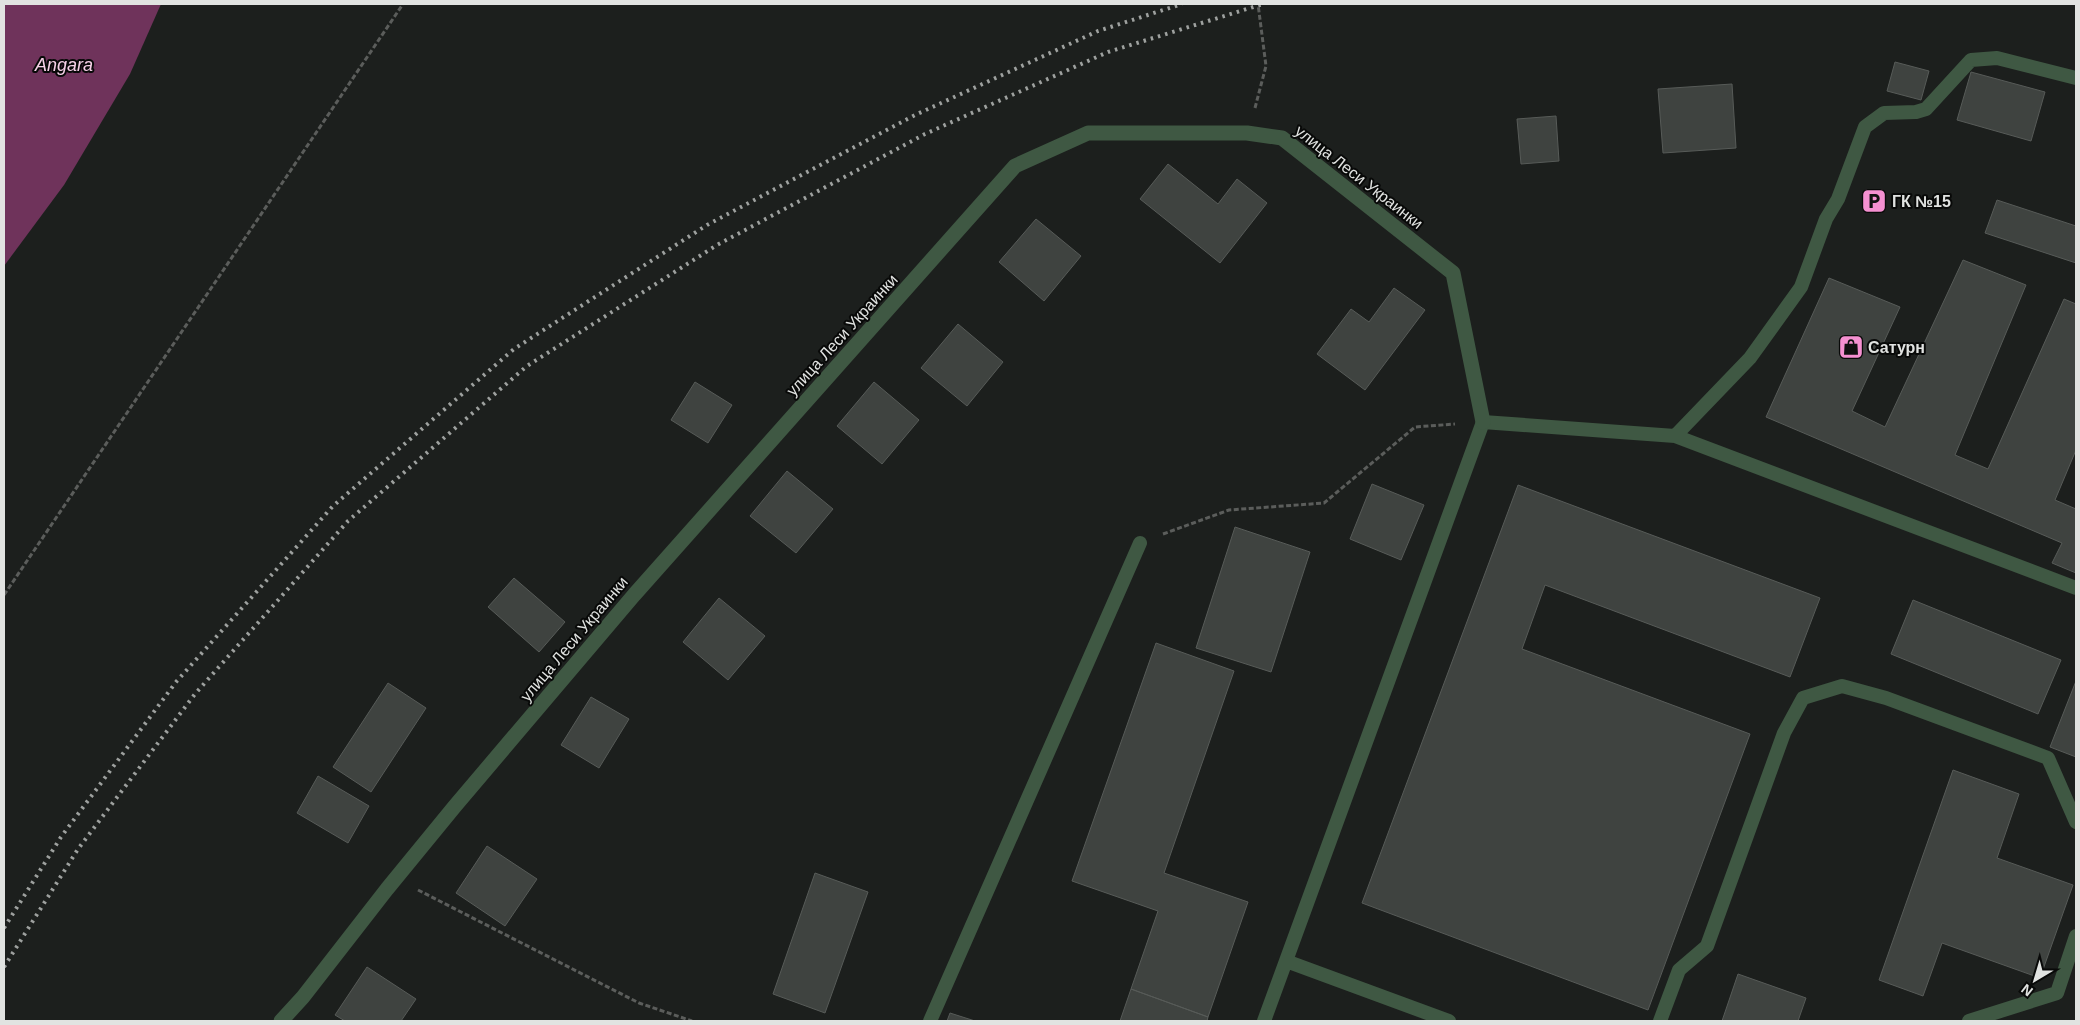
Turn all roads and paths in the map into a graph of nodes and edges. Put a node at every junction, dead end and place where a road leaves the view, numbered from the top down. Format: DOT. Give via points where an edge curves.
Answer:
graph roads {
  1 [pos="403,4"];
  2 [pos="1258,4"];
  3 [pos="2076,78"];
  4 [pos="1247,133"];
  5 [pos="1483,422"];
  6 [pos="1676,436"];
  7 [pos="1140,543"];
  8 [pos="2076,588"];
  9 [pos="4,595"];
  10 [pos="2076,822"];
  11 [pos="396,878"];
  12 [pos="2076,936"];
  13 [pos="1286,961"];
  14 [pos="281,1021"];
  15 [pos="692,1021"];
  16 [pos="930,1021"];
  17 [pos="1264,1021"];
  18 [pos="1448,1021"];
  19 [pos="1660,1021"];
  20 [pos="1969,1021"];
  1 -- 9 [label="path"];
  2 -- 4 [label="path" via="1266,66"];
  3 -- 6 [label="lane" via="1997,58 1971,60 1926,109 1884,114 1865,127 1801,287 1750,358"];
  4 -- 5 [label="street, улица Леси Украинки" via="1282,138 1453,273"];
  4 -- 11 [label="street, улица Леси Украинки" via="1088,132 1015,166 634,594"];
  5 -- 6 [label="lane"];
  5 -- 7 [label="path" via="1415,427 1324,503 1229,510"];
  5 -- 13 [label="lane"];
  6 -- 8 [label="lane"];
  7 -- 16 [label="lane"];
  10 -- 19 [label="lane" via="2048,758 1886,698 1842,686 1803,698 1784,733 1707,946 1679,970"];
  11 -- 14 [label="street, улица Леси Украинки"];
  11 -- 15 [label="path" via="639,1004"];
  12 -- 20 [label="lane" via="2057,993"];
  13 -- 17 [label="lane"];
  13 -- 18 [label="lane"];
}
